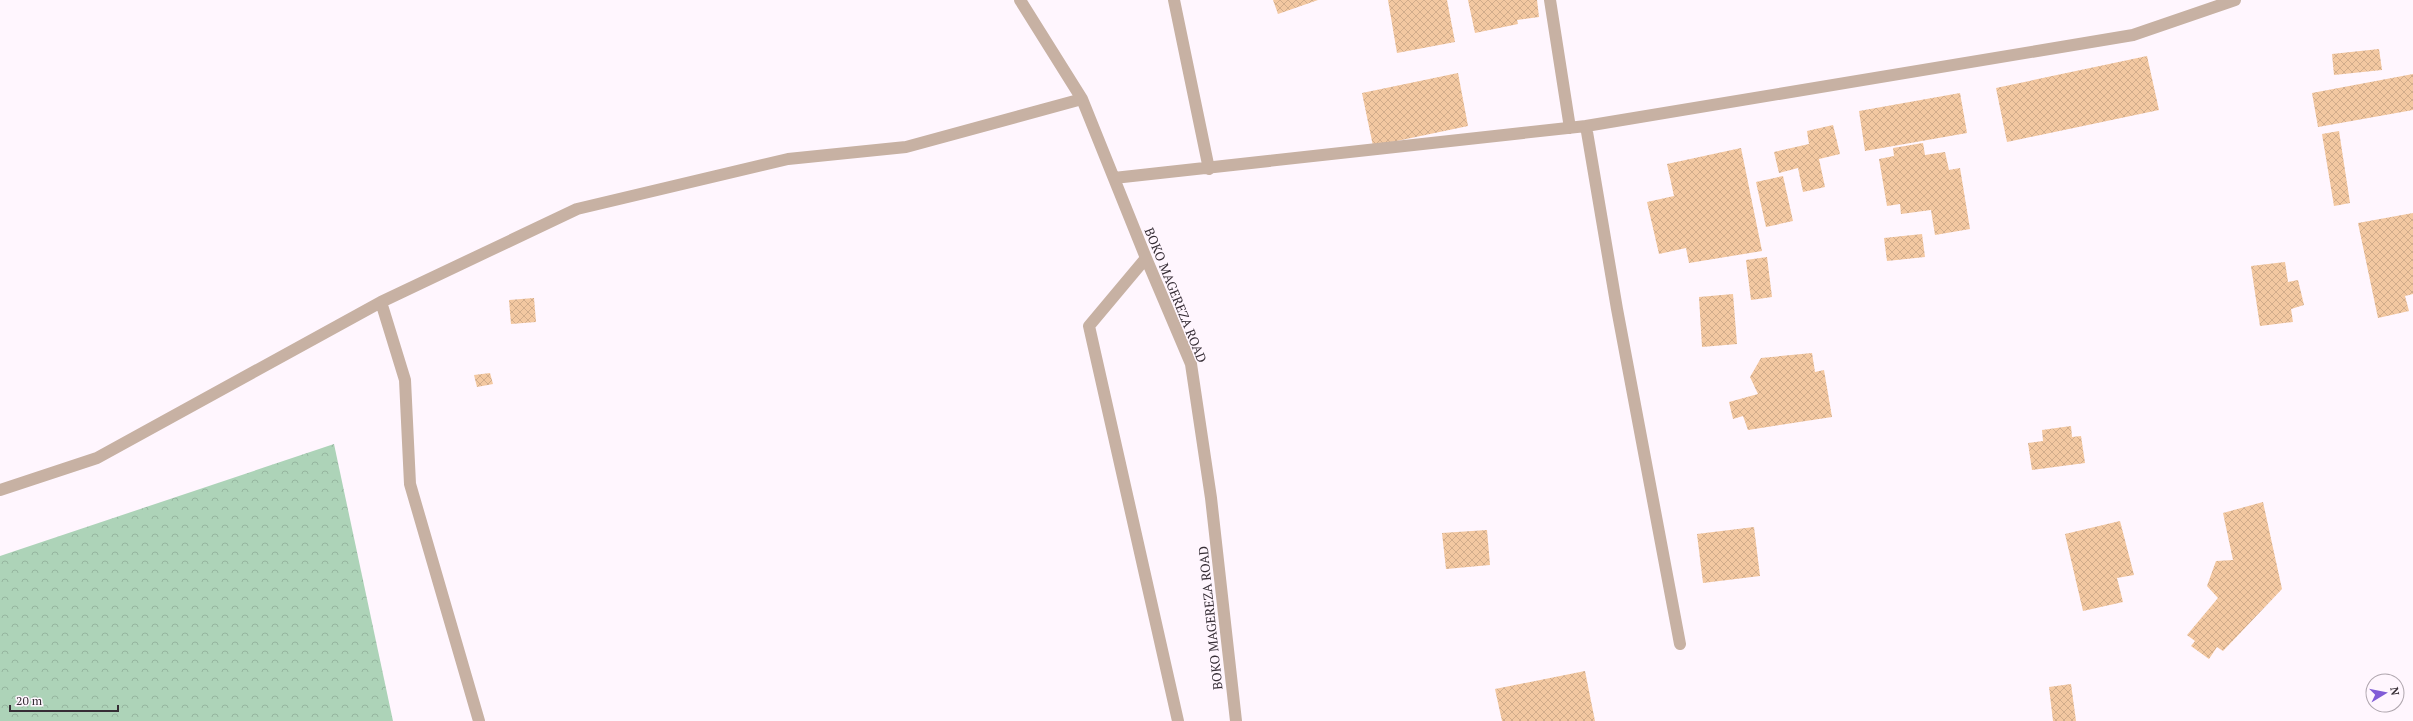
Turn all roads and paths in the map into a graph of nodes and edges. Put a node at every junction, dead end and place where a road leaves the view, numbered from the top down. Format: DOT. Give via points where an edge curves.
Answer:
graph roads {
  1 [pos="1020,0"];
  2 [pos="1174,0"];
  3 [pos="1550,0"];
  4 [pos="2235,0"];
  5 [pos="1082,98"];
  6 [pos="1586,126"];
  7 [pos="1570,128"];
  8 [pos="1209,169"];
  9 [pos="1114,178"];
  10 [pos="1146,258"];
  11 [pos="381,302"];
  12 [pos="0,490"];
  13 [pos="1680,644"];
  14 [pos="479,721"];
  15 [pos="1178,721"];
  16 [pos="1236,721"];
  1 -- 5 [label="street, BOKO MAGEREZA ROAD"];
  2 -- 8 [label="street"];
  3 -- 7 [label="street"];
  4 -- 6 [label="street" via="2133,35"];
  5 -- 9 [label="street, BOKO MAGEREZA ROAD"];
  5 -- 11 [label="street" via="906,147 788,159 577,209"];
  6 -- 7 [label="street"];
  6 -- 13 [label="street" via="1617,309"];
  7 -- 8 [label="street"];
  8 -- 9 [label="street"];
  9 -- 10 [label="street, BOKO MAGEREZA ROAD"];
  10 -- 15 [label="street" via="1089,326"];
  10 -- 16 [label="street, BOKO MAGEREZA ROAD" via="1191,364 1211,498"];
  11 -- 12 [label="street" via="97,458"];
  11 -- 14 [label="street" via="405,380 410,484"];
}
